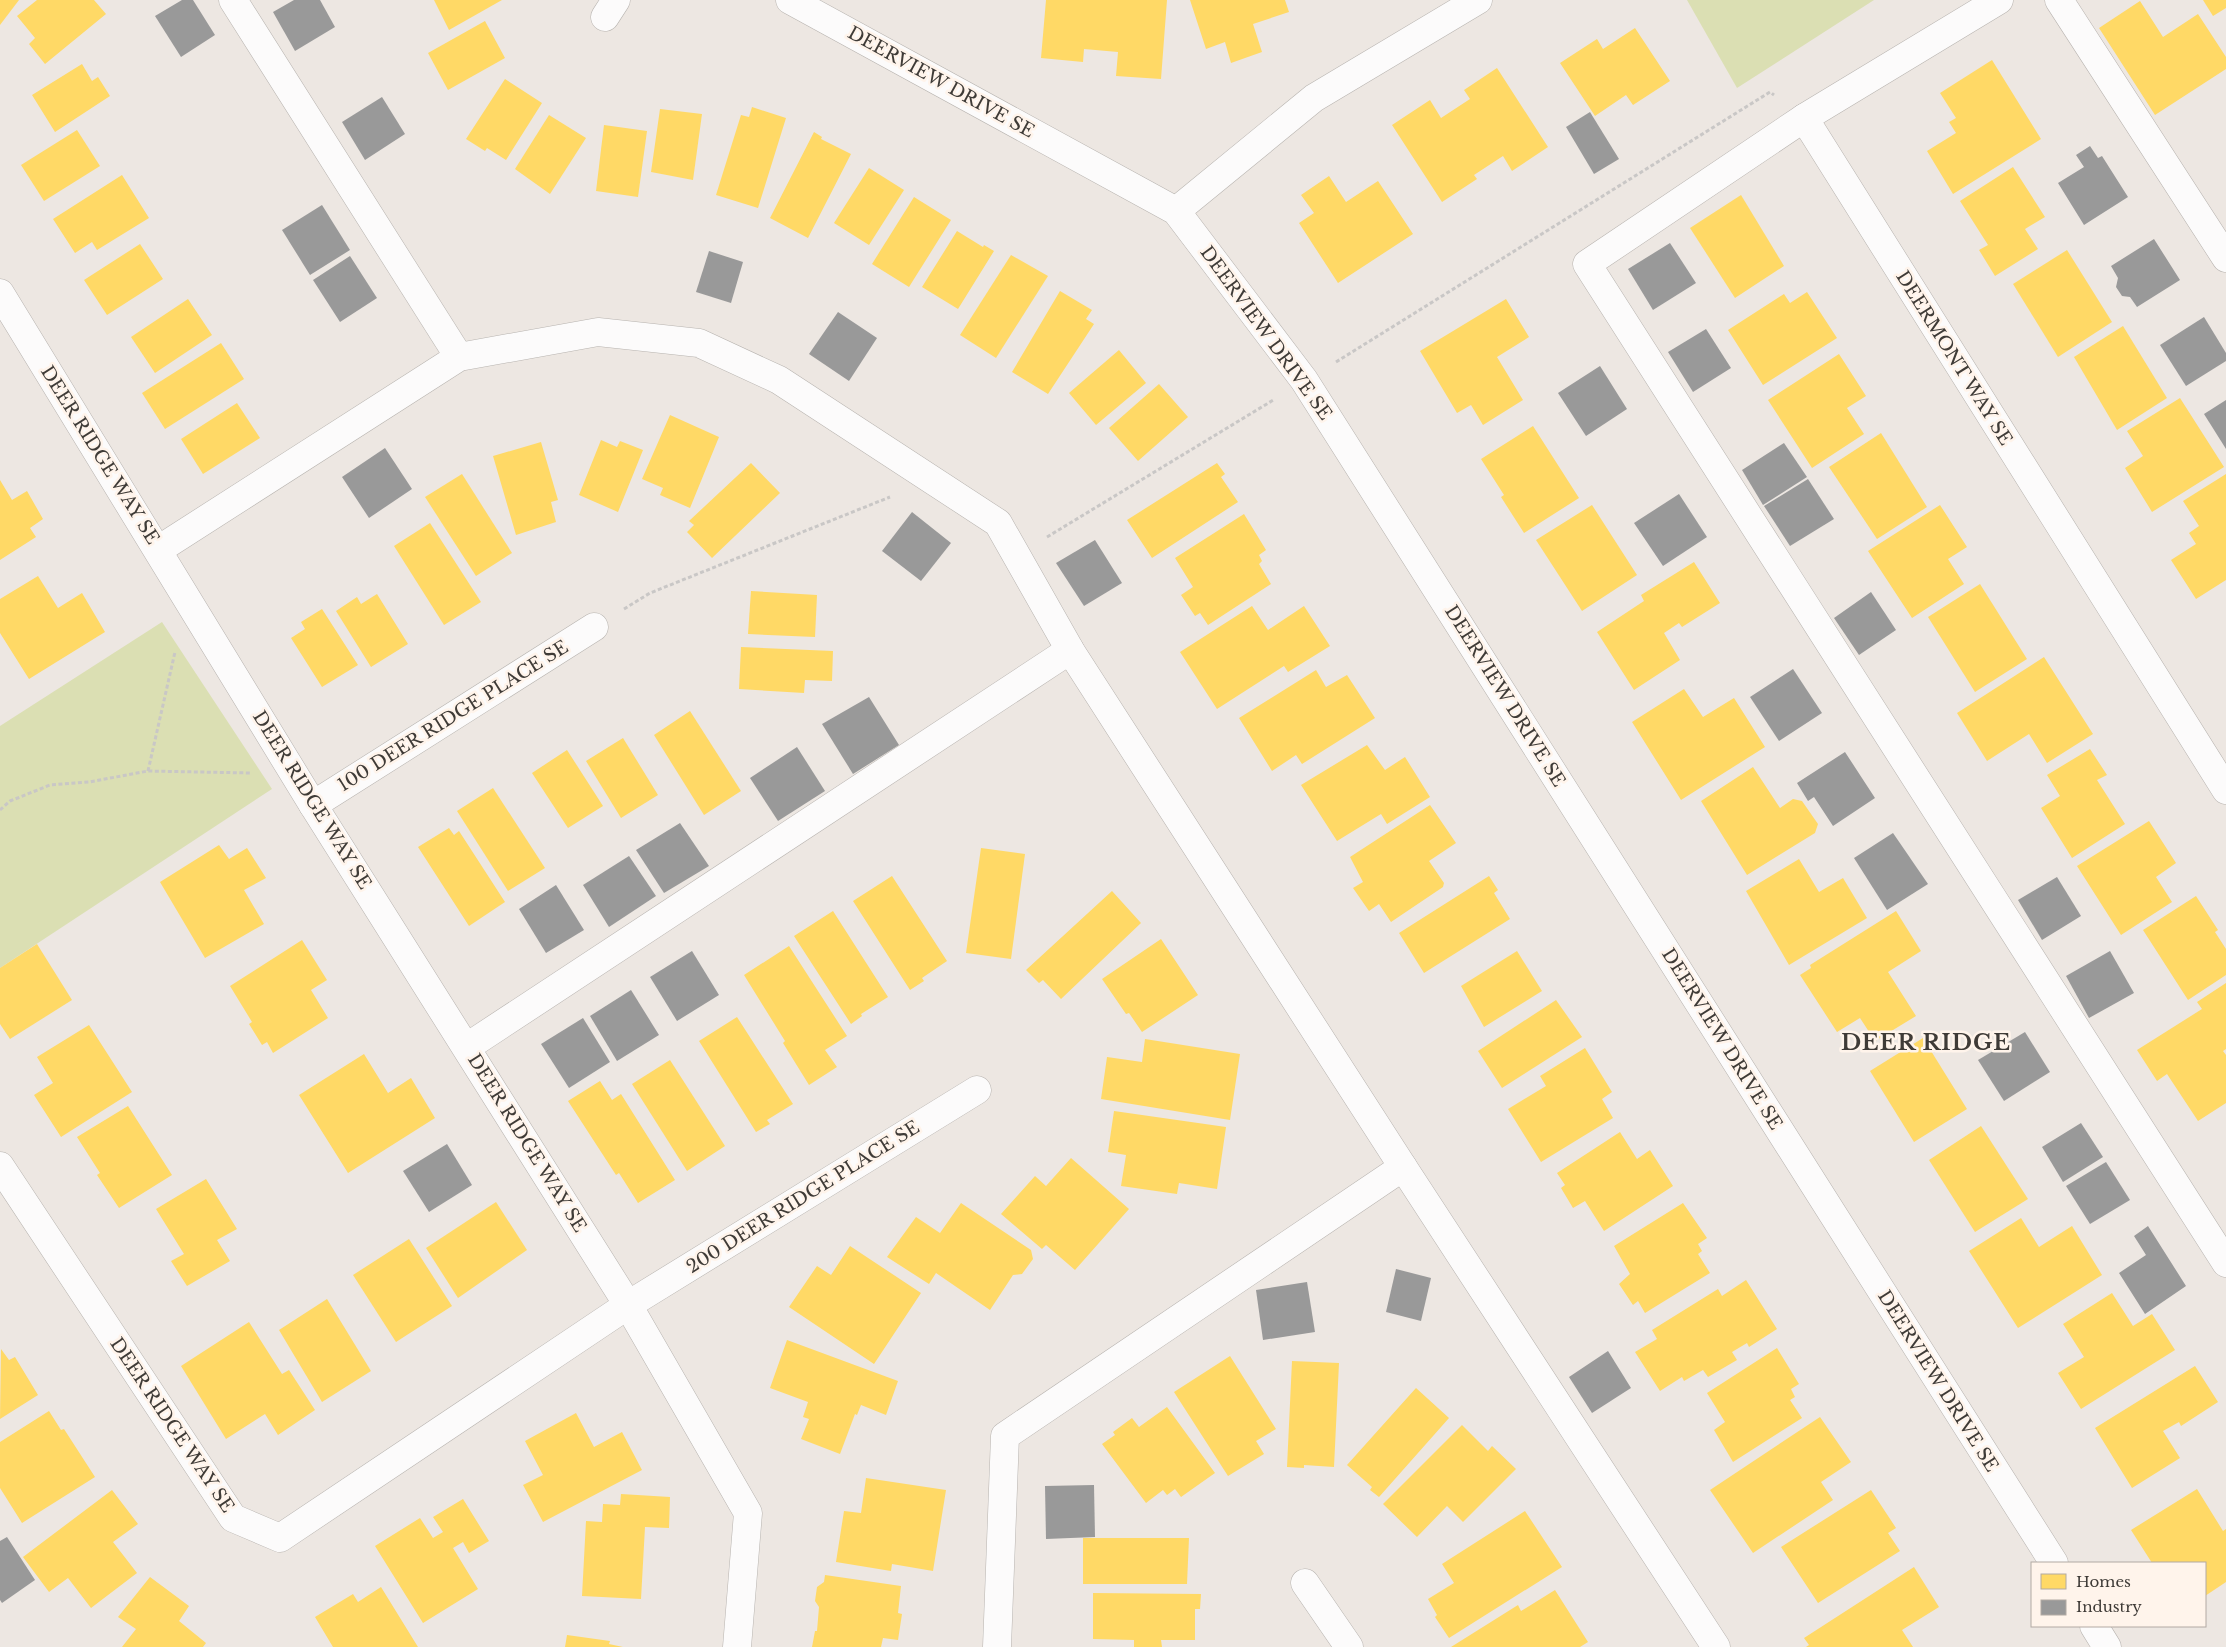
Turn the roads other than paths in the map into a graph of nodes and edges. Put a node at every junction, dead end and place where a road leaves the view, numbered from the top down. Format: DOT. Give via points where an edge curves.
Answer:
graph roads {
  1 [pos="233,0"];
  2 [pos="790,0"];
  3 [pos="1478,0"];
  4 [pos="1999,0"];
  5 [pos="2059,0"];
  6 [pos="1804,118"];
  7 [pos="1176,211"];
  8 [pos="2226,258"];
  9 [pos="0,293"];
  10 [pos="459,356"];
  11 [pos="158,550"];
  12 [pos="594,627"];
  13 [pos="1070,650"];
  14 [pos="2226,790"];
  15 [pos="313,805"];
  16 [pos="467,1047"];
  17 [pos="977,1090"];
  18 [pos="0,1166"];
  19 [pos="1403,1167"];
  20 [pos="2226,1263"];
  21 [pos="628,1305"];
  22 [pos="2053,1562"];
  23 [pos="1305,1582"];
  24 [pos="2095,1627"];
  25 [pos="737,1647"];
  26 [pos="997,1647"];
  27 [pos="1349,1647"];
  28 [pos="1716,1647"];
  29 [pos="2107,1647"];
  1 -- 10 [label="street"];
  2 -- 7 [label="street, DEERVIEW DRIVE SE"];
  3 -- 7 [label="street" via="1314,98"];
  4 -- 6 [label="street"];
  5 -- 8 [label="street"];
  6 -- 14 [label="street, DEERMONT WAY SE"];
  6 -- 20 [label="street" via="1587,264"];
  7 -- 22 [label="street, DEERVIEW DRIVE SE" via="1304,380"];
  9 -- 11 [label="street, DEER RIDGE WAY SE"];
  10 -- 11 [label="street"];
  10 -- 13 [label="street" via="598,332 700,343 779,380 998,523"];
  11 -- 15 [label="street, DEER RIDGE WAY SE"];
  12 -- 15 [label="street, 100 DEER RIDGE PLACE SE"];
  13 -- 16 [label="street"];
  13 -- 19 [label="street"];
  15 -- 16 [label="street, DEER RIDGE WAY SE"];
  16 -- 21 [label="street, DEER RIDGE WAY SE"];
  17 -- 21 [label="street, 200 DEER RIDGE PLACE SE"];
  18 -- 21 [label="street, DEER RIDGE WAY SE" via="233,1518 280,1538"];
  19 -- 26 [label="street" via="1005,1436"];
  19 -- 28 [label="street"];
  21 -- 25 [label="street, DEER RIDGE WAY SE" via="748,1513"];
  23 -- 27 [label="street"];
  24 -- 29 [label="street"];
}
